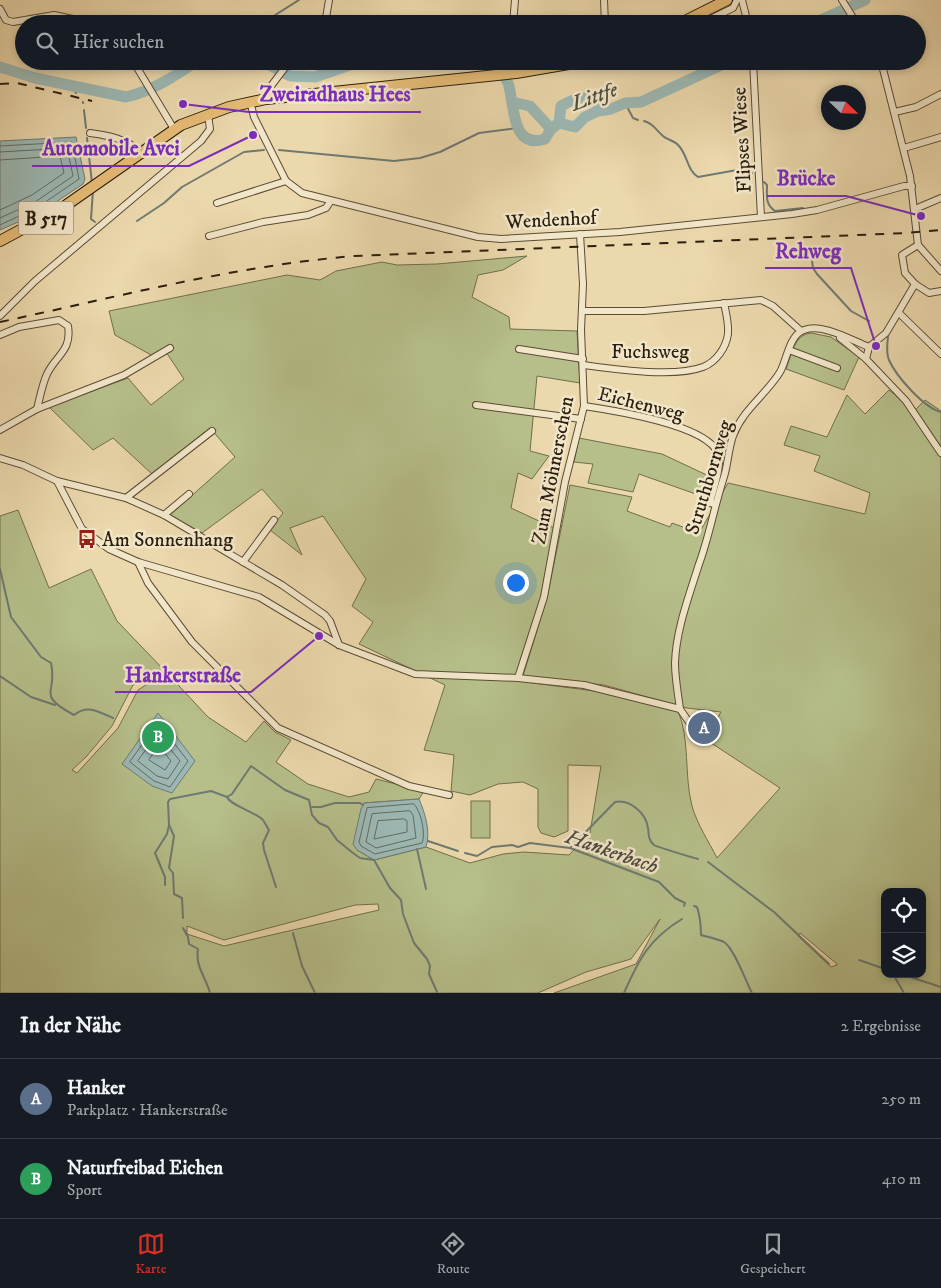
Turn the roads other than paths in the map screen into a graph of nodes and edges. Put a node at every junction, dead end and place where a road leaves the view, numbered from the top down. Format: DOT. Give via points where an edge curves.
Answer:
graph roads {
  1 [pos="329,0"];
  2 [pos="515,0"];
  3 [pos="604,0"];
  4 [pos="727,0"];
  5 [pos="737,0"];
  6 [pos="742,0"];
  7 [pos="843,2"];
  8 [pos="0,9"];
  9 [pos="326,15"];
  10 [pos="514,15"];
  11 [pos="604,15"];
  12 [pos="697,15"];
  13 [pos="719,15"];
  14 [pos="746,15"];
  15 [pos="851,15"];
  16 [pos="15,22"];
  17 [pos="138,70"];
  18 [pos="284,70"];
  19 [pos="534,70"];
  20 [pos="753,70"];
  21 [pos="883,70"];
  22 [pos="941,94"];
  23 [pos="266,99"];
  24 [pos="250,101"];
  25 [pos="895,112"];
  26 [pos="208,115"];
  27 [pos="174,129"];
  28 [pos="90,133"];
  29 [pos="941,137"];
  30 [pos="904,148"];
  31 [pos="140,153"];
  32 [pos="286,181"];
  33 [pos="912,186"];
  34 [pos="941,198"];
  35 [pos="330,202"];
  36 [pos="217,203"];
  37 [pos="915,209"];
  38 [pos="761,216"];
  39 [pos="580,234"];
  40 [pos="209,236"];
  41 [pos="0,241"];
  42 [pos="918,245"];
  43 [pos="941,271"];
  44 [pos="915,284"];
  45 [pos="941,291"];
  46 [pos="724,303"];
  47 [pos="582,311"];
  48 [pos="899,313"];
  49 [pos="0,316"];
  50 [pos="801,331"];
  51 [pos="833,333"];
  52 [pos="0,335"];
  53 [pos="869,347"];
  54 [pos="170,348"];
  55 [pos="519,349"];
  56 [pos="790,350"];
  57 [pos="941,354"];
  58 [pos="866,359"];
  59 [pos="583,362"];
  60 [pos="837,368"];
  61 [pos="476,405"];
  62 [pos="584,406"];
  63 [pos="37,409"];
  64 [pos="580,419"];
  65 [pos="0,430"];
  66 [pos="212,431"];
  67 [pos="941,453"];
  68 [pos="0,458"];
  69 [pos="57,481"];
  70 [pos="189,494"];
  71 [pos="126,498"];
  72 [pos="715,504"];
  73 [pos="164,515"];
  74 [pos="274,520"];
  75 [pos="138,562"];
  76 [pos="244,562"];
  77 [pos="339,645"];
  78 [pos="518,678"];
  79 [pos="680,709"];
  80 [pos="693,728"];
  81 [pos="449,795"];
  1 -- 9 [label="street"];
  2 -- 10 [label="street"];
  3 -- 11 [label="street"];
  4 -- 12 [label="main road"];
  5 -- 13 [label="street" via="733,8"];
  6 -- 14 [label="street"];
  7 -- 15 [label="street"];
  8 -- 16 [label="street" via="6,20"];
  17 -- 27 [label="street"];
  18 -- 23 [label="street"];
  19 -- 23 [label="main road, B 517"];
  20 -- 38 [label="street, Flipses Wiese"];
  21 -- 25 [label="street"];
  22 -- 25 [label="street" via="916,107"];
  23 -- 24 [label="main road, B 517"];
  24 -- 26 [label="main road, B 517"];
  24 -- 32 [label="street, Wendenhof" via="254,117"];
  25 -- 30 [label="street"];
  26 -- 27 [label="main road, B 517"];
  26 -- 49 [label="street" via="210,129 201,141 35,281"];
  27 -- 31 [label="main road, B 517"];
  28 -- 31 [label="street" via="135,146"];
  29 -- 30 [label="street"];
  30 -- 33 [label="street"];
  31 -- 41 [label="main road, B 517" via="47,217"];
  32 -- 35 [label="street, Wendenhof" via="302,194"];
  32 -- 36 [label="street"];
  33 -- 37 [label="street"];
  33 -- 38 [label="street, Wendenhof" via="884,190 817,210"];
  34 -- 37 [label="street"];
  35 -- 39 [label="street, Wendenhof" via="478,237 501,239"];
  35 -- 40 [label="street" via="326,208 308,215 262,222"];
  37 -- 42 [label="street"];
  38 -- 39 [label="street, Wendenhof" via="667,228"];
  39 -- 47 [label="street, Zum Möhnerschen"];
  42 -- 43 [label="street"];
  42 -- 44 [label="street" via="902,255 906,273"];
  44 -- 45 [label="street" via="929,293"];
  44 -- 48 [label="street"];
  46 -- 47 [label="street" via="644,311"];
  46 -- 50 [label="street" via="765,302"];
  46 -- 59 [label="street, Fuchsweg" via="726,342 720,354 704,367 658,371"];
  47 -- 59 [label="street, Zum Möhnerschen"];
  48 -- 53 [label="street" via="886,333"];
  48 -- 57 [label="street"];
  50 -- 51 [label="street" via="814,329"];
  50 -- 56 [label="street, Struthbornweg" via="794,338"];
  51 -- 53 [label="street"];
  51 -- 58 [label="street"];
  52 -- 63 [label="street" via="19,326 59,320 68,326 70,337 65,350 48,373"];
  53 -- 58 [label="street"];
  54 -- 63 [label="street" via="124,375"];
  55 -- 59 [label="street, Fuchsweg"];
  56 -- 60 [label="street"];
  56 -- 72 [label="street, Struthbornweg" via="777,377 746,412 733,436"];
  58 -- 67 [label="street" via="906,401"];
  59 -- 62 [label="street, Zum Möhnerschen"];
  61 -- 64 [label="street"];
  62 -- 64 [label="street, Zum Möhnerschen"];
  62 -- 72 [label="street, Eichenweg" via="668,423 712,444 719,462 710,503"];
  63 -- 65 [label="street"];
  64 -- 78 [label="street, Zum Möhnerschen" via="544,597"];
  66 -- 71 [label="street"];
  68 -- 69 [label="street"];
  69 -- 71 [label="street"];
  69 -- 75 [label="street" via="82,529 109,549"];
  70 -- 73 [label="street"];
  71 -- 73 [label="street"];
  72 -- 79 [label="street, Struthbornweg" via="677,645 675,664"];
  73 -- 76 [label="street"];
  74 -- 76 [label="street"];
  75 -- 77 [label="street" via="259,597"];
  75 -- 81 [label="street" via="148,583 192,642 278,728 409,786"];
  76 -- 77 [label="street" via="325,616"];
  77 -- 78 [label="street" via="415,674"];
  78 -- 79 [label="street" via="602,688"];
  79 -- 80 [label="street"];
}
